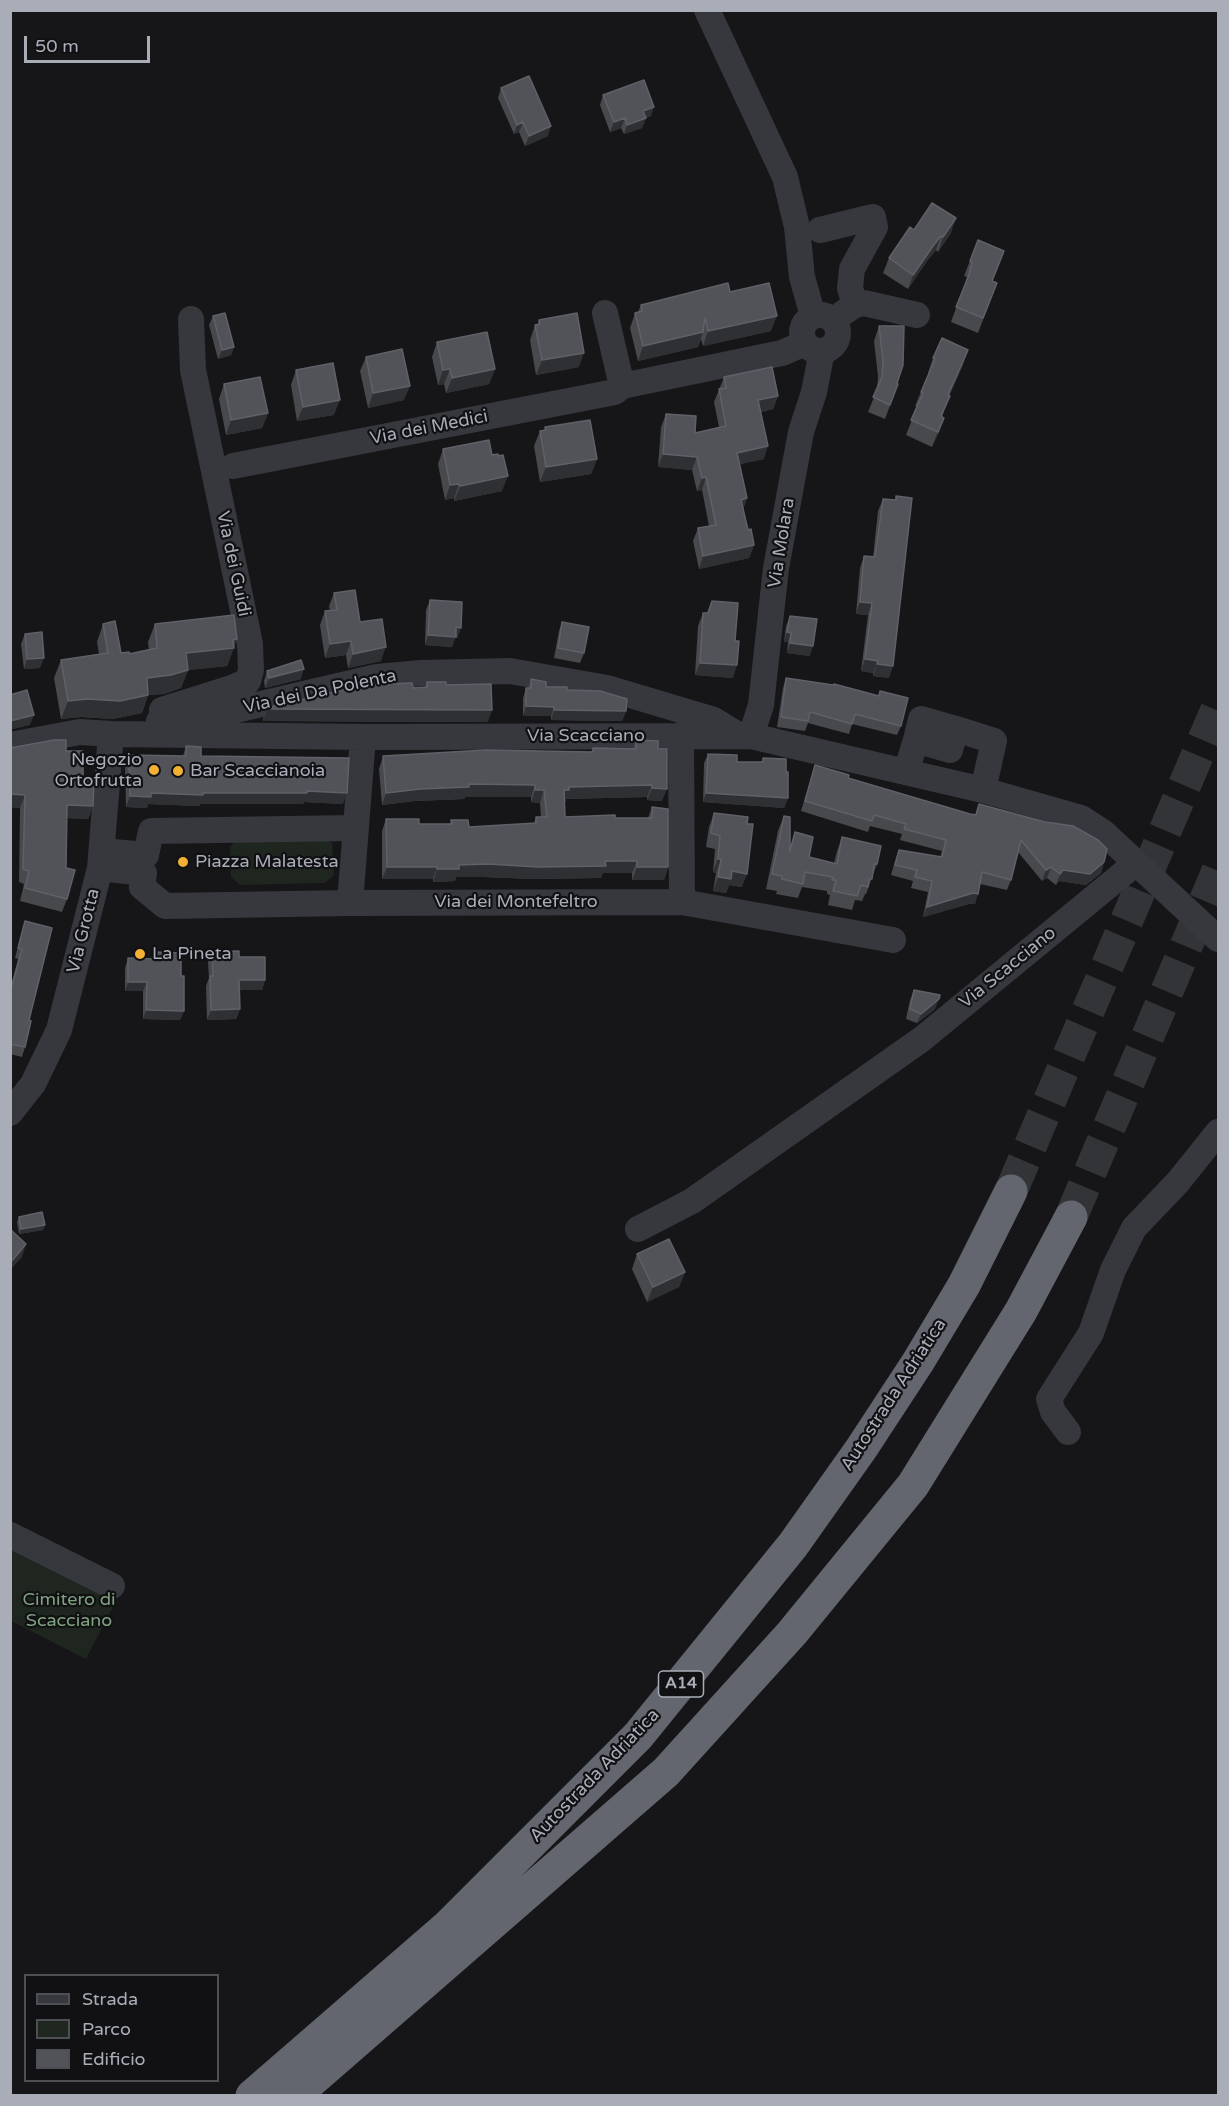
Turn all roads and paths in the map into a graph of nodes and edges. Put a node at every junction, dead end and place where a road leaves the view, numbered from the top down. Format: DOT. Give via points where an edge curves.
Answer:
graph roads {
  1 [pos="707,10"];
  2 [pos="820,230"];
  3 [pos="855,305"];
  4 [pos="605,313"];
  5 [pos="917,315"];
  6 [pos="823,318"];
  7 [pos="191,319"];
  8 [pos="813,347"];
  9 [pos="621,386"];
  10 [pos="233,466"];
  11 [pos="118,729"];
  12 [pos="681,735"];
  13 [pos="745,736"];
  14 [pos="363,737"];
  15 [pos="10,745"];
  16 [pos="906,772"];
  17 [pos="982,790"];
  18 [pos="356,828"];
  19 [pos="101,860"];
  20 [pos="1136,863"];
  21 [pos="682,902"];
  22 [pos="350,903"];
  23 [pos="1218,939"];
  24 [pos="892,940"];
  25 [pos="10,1113"];
  26 [pos="1218,1132"];
  27 [pos="1011,1191"];
  28 [pos="1071,1217"];
  29 [pos="638,1229"];
  30 [pos="1068,1432"];
  31 [pos="10,1534"];
  32 [pos="111,1586"];
  33 [pos="252,2096"];
  34 [pos="294,2096"];
  1 -- 6 [label="street, Via Molara" via="785,177 797,227 802,277"];
  2 -- 3 [label="street" via="873,217 875,227 852,269 850,288"];
  3 -- 5 [label="street" via="864,303"];
  3 -- 6 [label="street"];
  4 -- 9 [label="street"];
  6 -- 8 [label="street, Via Molara" via="837,330 837,336 832,346"];
  7 -- 11 [label="street, Via dei Guidi" via="193,370 250,644 251,670 248,681"];
  8 -- 9 [label="street, Via dei Medici"];
  8 -- 13 [label="street, Via Molara" via="814,392 801,432 776,568 761,705"];
  9 -- 10 [label="street, Via dei Medici" via="615,392"];
  11 -- 13 [label="street, Via dei Da Polenta" via="214,715 377,677 510,671 607,687 714,720"];
  11 -- 14 [label="street, Via Scacciano"];
  11 -- 15 [label="street, Via Scacciano"];
  11 -- 19 [label="street, Via Grotta"];
  12 -- 13 [label="street, Via Scacciano"];
  12 -- 14 [label="street, Via Scacciano"];
  12 -- 21 [label="street"];
  13 -- 16 [label="street, Via Scacciano"];
  14 -- 18 [label="street"];
  16 -- 17 [label="street, Via Scacciano"];
  16 -- 17 [label="street" via="915,740 950,750 956,729 994,741"];
  17 -- 20 [label="street, Via Scacciano" via="1081,818"];
  18 -- 19 [label="street" via="151,831 146,855"];
  18 -- 22 [label="street"];
  19 -- 22 [label="street" via="144,873 142,887 165,906"];
  19 -- 25 [label="street, Via Grotta" via="59,1030 33,1084"];
  20 -- 23 [label="street, Via Scacciano"];
  20 -- 29 [label="street, Via Scacciano" via="922,1039 692,1201"];
  21 -- 22 [label="street, Via dei Montefeltro"];
  21 -- 24 [label="street, Via dei Montefeltro"];
  26 -- 30 [label="street" via="1134,1228 1113,1270 1091,1333 1049,1399 1053,1412"];
  27 -- 33 [label="highway, Autostrada Adriatica / A14" via="964,1285 861,1449 793,1545 638,1736 448,1926"];
  28 -- 34 [label="highway, Autostrada Adriatica / A14" via="1021,1311 913,1485 792,1633 666,1772"];
  31 -- 32 [label="street"];
}
